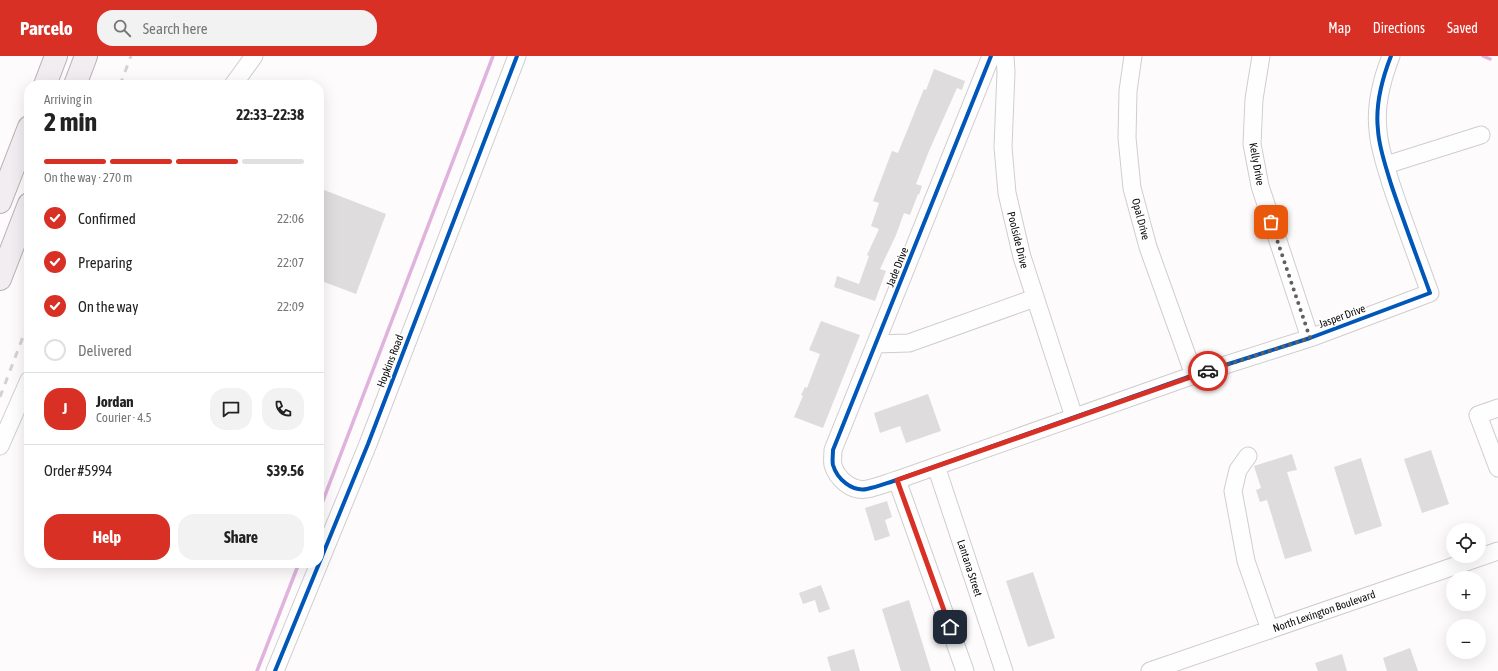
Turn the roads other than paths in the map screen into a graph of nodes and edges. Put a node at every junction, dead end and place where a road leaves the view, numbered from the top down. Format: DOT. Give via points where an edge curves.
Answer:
graph roads {
  1 [pos="56,56"];
  2 [pos="86,56"];
  3 [pos="254,56"];
  4 [pos="517,56"];
  5 [pos="991,56"];
  6 [pos="1005,56"];
  7 [pos="1132,56"];
  8 [pos="1261,56"];
  9 [pos="1391,56"];
  10 [pos="47,80"];
  11 [pos="77,80"];
  12 [pos="237,80"];
  13 [pos="1481,135"];
  14 [pos="24,140"];
  15 [pos="1386,165"];
  16 [pos="0,202"];
  17 [pos="24,217"];
  18 [pos="0,278"];
  19 [pos="1035,298"];
  20 [pos="1310,338"];
  21 [pos="876,344"];
  22 [pos="1194,375"];
  23 [pos="24,391"];
  24 [pos="1498,408"];
  25 [pos="1074,417"];
  26 [pos="0,446"];
  27 [pos="1248,456"];
  28 [pos="936,466"];
  29 [pos="1498,468"];
  30 [pos="897,480"];
  31 [pos="845,482"];
  32 [pos="1498,551"];
  33 [pos="324,552"];
  34 [pos="317,568"];
  35 [pos="1270,630"];
  36 [pos="275,671"];
  37 [pos="965,671"];
  38 [pos="1004,671"];
  39 [pos="1150,671"];
  1 -- 10 [label="main road"];
  2 -- 11 [label="main road"];
  3 -- 12 [label="street"];
  4 -- 33 [label="street, Hopkins Road" via="365,452"];
  5 -- 21 [label="street, Jade Drive"];
  6 -- 19 [label="street, Poolside Drive" via="1003,141 1007,193"];
  7 -- 22 [label="street, Opal Drive" via="1127,138 1132,188 1148,247"];
  8 -- 20 [label="street, Kelly Drive" via="1254,99 1252,144 1264,201"];
  9 -- 15 [label="street, Jasper Drive" via="1378,101 1378,130"];
  13 -- 15 [label="street"];
  14 -- 16 [label="main road"];
  15 -- 20 [label="street, Jasper Drive" via="1430,293"];
  17 -- 18 [label="main road"];
  19 -- 21 [label="street" via="909,344"];
  19 -- 25 [label="street, Poolside Drive"];
  20 -- 22 [label="street, Jasper Drive"];
  21 -- 31 [label="street, Jade Drive" via="833,450 832,464 836,474"];
  22 -- 25 [label="street, Jasper Drive"];
  23 -- 26 [label="street"];
  24 -- 29 [label="street" via="1478,415"];
  25 -- 28 [label="street, Jasper Drive"];
  27 -- 35 [label="street" via="1238,470 1233,491 1246,561"];
  28 -- 30 [label="street, Jasper Drive"];
  28 -- 38 [label="street, Lantana Street"];
  30 -- 31 [label="street, Jasper Drive" via="866,489 856,489"];
  30 -- 37 [label="street"];
  32 -- 35 [label="street, North Lexington Boulevard"];
  34 -- 36 [label="street, Hopkins Road"];
  35 -- 39 [label="street, North Lexington Boulevard"];
}
